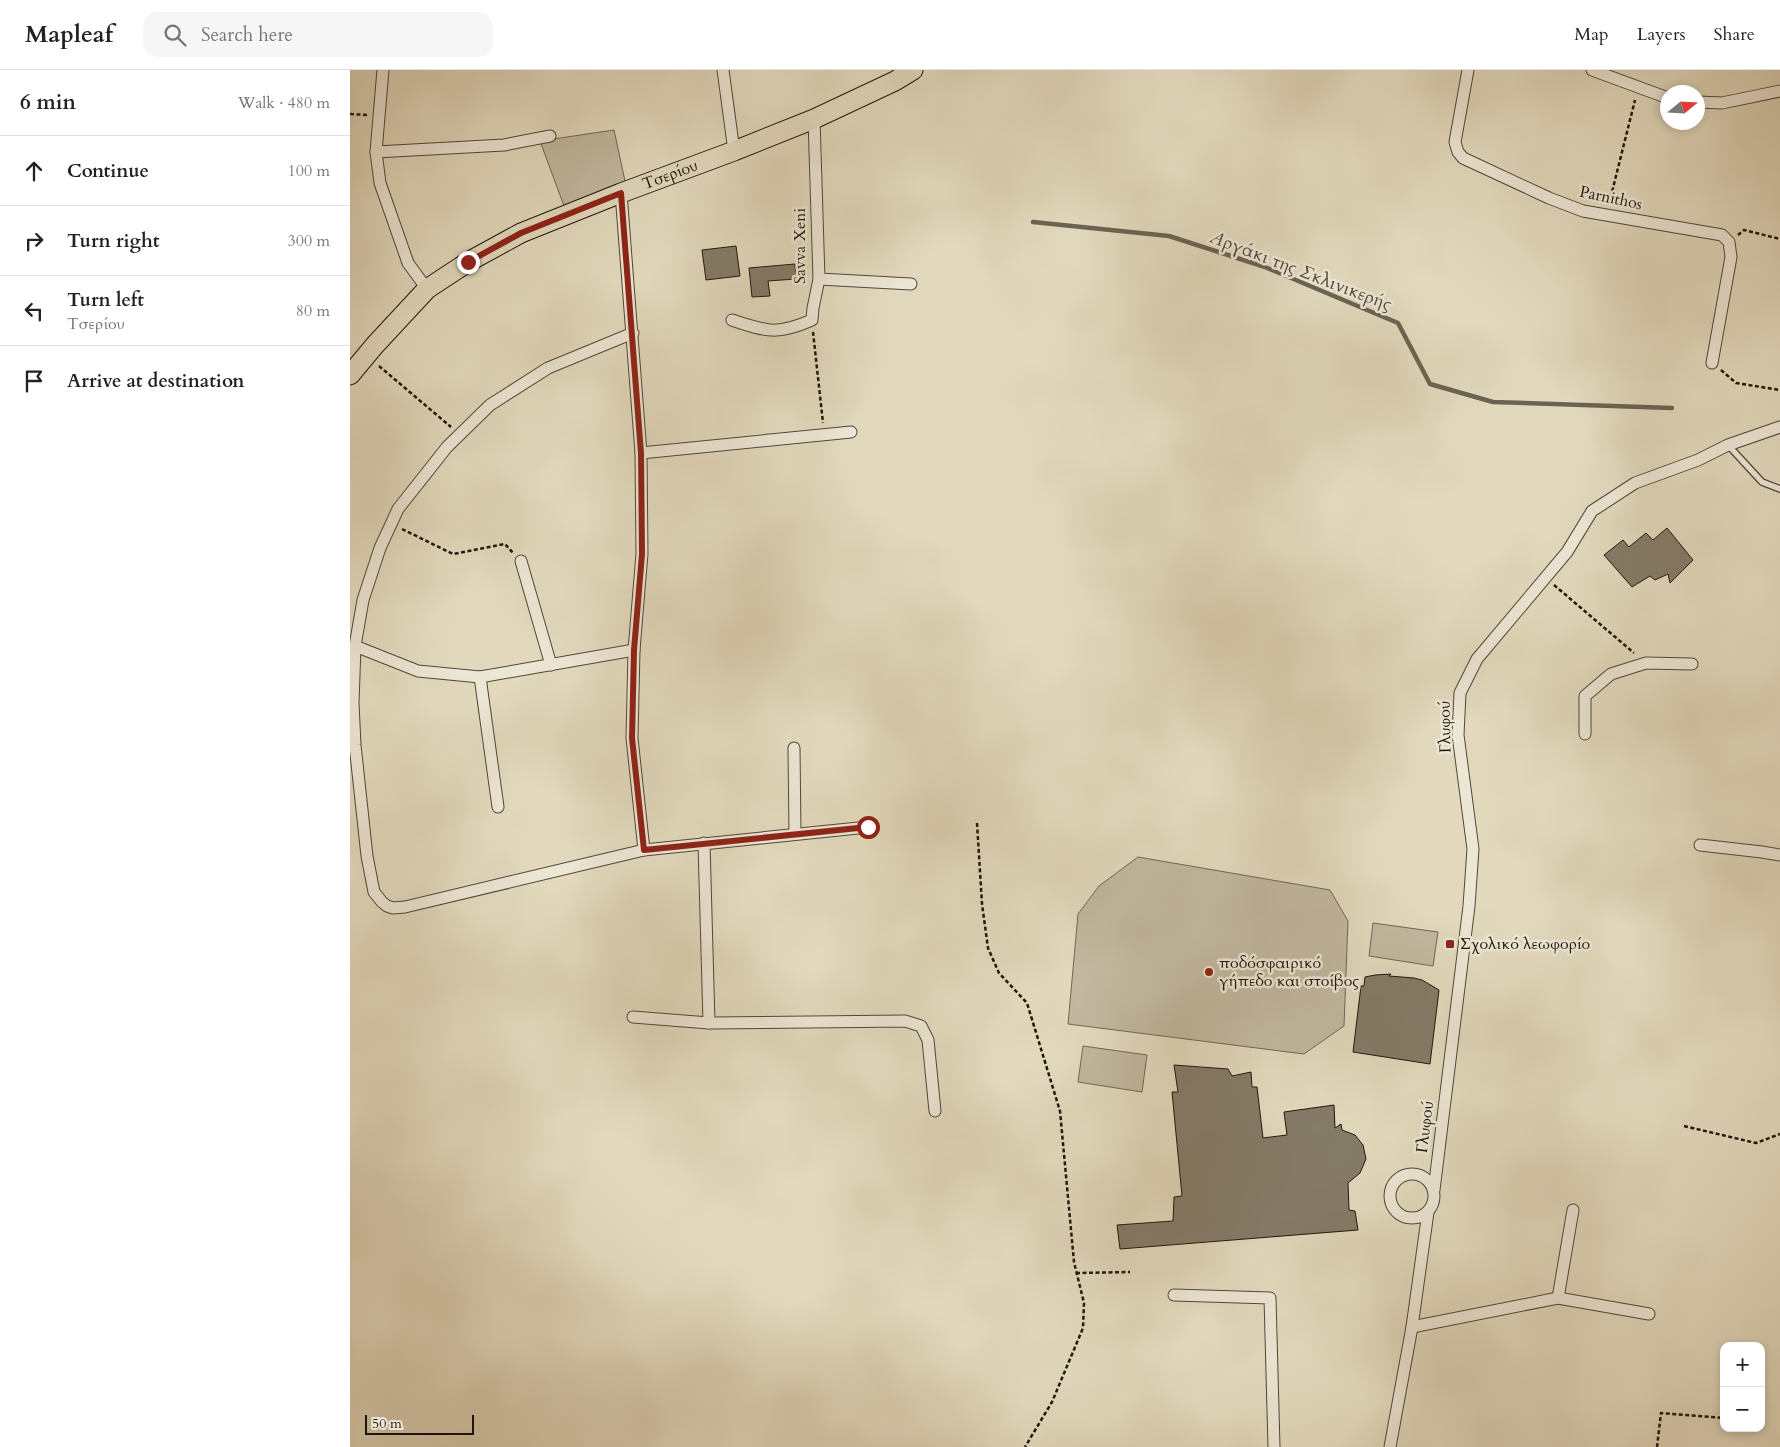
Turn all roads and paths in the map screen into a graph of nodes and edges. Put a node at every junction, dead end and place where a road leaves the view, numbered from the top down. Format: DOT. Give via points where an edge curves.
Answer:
graph roads {
  1 [pos="383,70"];
  2 [pos="723,70"];
  3 [pos="914,70"];
  4 [pos="1468,70"];
  5 [pos="1592,70"];
  6 [pos="1631,70"];
  7 [pos="894,76"];
  8 [pos="1633,84"];
  9 [pos="1780,91"];
  10 [pos="1660,95"];
  11 [pos="1705,102"];
  12 [pos="350,114"];
  13 [pos="379,116"];
  14 [pos="814,119"];
  15 [pos="550,136"];
  16 [pos="734,151"];
  17 [pos="376,152"];
  18 [pos="621,193"];
  19 [pos="1606,215"];
  20 [pos="1780,239"];
  21 [pos="1728,242"];
  22 [pos="819,279"];
  23 [pos="911,284"];
  24 [pos="427,289"];
  25 [pos="732,320"];
  26 [pos="812,320"];
  27 [pos="633,333"];
  28 [pos="366,355"];
  29 [pos="1712,363"];
  30 [pos="350,375"];
  31 [pos="1780,390"];
  32 [pos="1780,426"];
  33 [pos="851,432"];
  34 [pos="460,435"];
  35 [pos="824,435"];
  36 [pos="1728,445"];
  37 [pos="641,453"];
  38 [pos="1780,489"];
  39 [pos="392,524"];
  40 [pos="521,560"];
  41 [pos="1546,577"];
  42 [pos="355,646"];
  43 [pos="634,650"];
  44 [pos="1646,663"];
  45 [pos="1692,664"];
  46 [pos="551,665"];
  47 [pos="480,677"];
  48 [pos="1585,734"];
  49 [pos="794,748"];
  50 [pos="498,806"];
  51 [pos="977,823"];
  52 [pos="868,827"];
  53 [pos="795,834"];
  54 [pos="704,843"];
  55 [pos="1700,845"];
  56 [pos="644,850"];
  57 [pos="1780,855"];
  58 [pos="632,1017"];
  59 [pos="709,1023"];
  60 [pos="936,1111"];
  61 [pos="1684,1126"];
  62 [pos="1780,1134"];
  63 [pos="1434,1190"];
  64 [pos="1572,1210"];
  65 [pos="1428,1212"];
  66 [pos="1130,1272"];
  67 [pos="1076,1273"];
  68 [pos="1174,1295"];
  69 [pos="1558,1298"];
  70 [pos="1649,1314"];
  71 [pos="1412,1327"];
  72 [pos="1720,1418"];
  73 [pos="1025,1447"];
  74 [pos="1274,1447"];
  75 [pos="1390,1447"];
  76 [pos="1657,1447"];
  1 -- 13 [label="street"];
  2 -- 16 [label="street"];
  3 -- 7 [label="main road, Τσερίου"];
  4 -- 19 [label="street, Parnithos" via="1455,142 1462,158 1549,198 1583,211"];
  5 -- 8 [label="street"];
  6 -- 8 [label="street"];
  7 -- 14 [label="main road, Τσερίου"];
  8 -- 10 [label="street"];
  8 -- 19 [label="path"];
  9 -- 11 [label="street" via="1722,103"];
  12 -- 13 [label="path"];
  13 -- 17 [label="street"];
  14 -- 16 [label="main road, Τσερίου"];
  14 -- 22 [label="street, Savva Xeni"];
  15 -- 17 [label="street" via="504,145"];
  16 -- 18 [label="main road, Τσερίου"];
  17 -- 24 [label="street" via="380,183 408,263"];
  18 -- 24 [label="main road, Τσερίου" via="521,233"];
  18 -- 27 [label="street"];
  19 -- 21 [label="street, Parnithos" via="1722,235"];
  20 -- 21 [label="path" via="1744,230"];
  21 -- 29 [label="street" via="1731,257"];
  22 -- 23 [label="street"];
  22 -- 26 [label="street, Savva Xeni"];
  24 -- 28 [label="main road, Τσερίου"];
  25 -- 26 [label="street" via="770,331 791,329"];
  26 -- 35 [label="path"];
  27 -- 34 [label="street" via="548,368 490,405"];
  27 -- 37 [label="street"];
  28 -- 30 [label="main road, Τσερίου"];
  28 -- 34 [label="path"];
  29 -- 31 [label="path" via="1736,383"];
  32 -- 36 [label="street, Γλυφού"];
  33 -- 35 [label="street"];
  34 -- 39 [label="street" via="398,509"];
  35 -- 37 [label="street"];
  36 -- 38 [label="lane" via="1762,482"];
  36 -- 41 [label="street, Γλυφού" via="1698,460 1635,483 1592,511 1567,552"];
  37 -- 43 [label="street" via="642,554"];
  39 -- 40 [label="path" via="453,554 505,544"];
  39 -- 42 [label="street" via="380,548 363,600"];
  40 -- 46 [label="street"];
  41 -- 44 [label="path"];
  41 -- 63 [label="street, Γλυφού" via="1478,660 1460,693 1458,735 1473,849 1469,906"];
  42 -- 47 [label="street" via="418,671"];
  42 -- 56 [label="street" via="354,746 367,856 374,892 382,902 393,908 406,907"];
  43 -- 46 [label="street"];
  43 -- 56 [label="street" via="632,738"];
  44 -- 45 [label="street"];
  44 -- 48 [label="street" via="1611,674 1585,696"];
  46 -- 47 [label="street"];
  47 -- 50 [label="street"];
  49 -- 53 [label="street"];
  51 -- 67 [label="path" via="988,948 999,973 1027,1003 1060,1111"];
  52 -- 53 [label="street"];
  53 -- 54 [label="street"];
  54 -- 56 [label="street"];
  54 -- 59 [label="street"];
  55 -- 57 [label="street"];
  58 -- 59 [label="street"];
  59 -- 60 [label="street" via="905,1021 921,1026 928,1040"];
  61 -- 62 [label="path" via="1756,1143"];
  63 -- 65 [label="street" via="1434,1202"];
  63 -- 65 [label="street" via="1428,1180 1406,1174 1396,1180 1391,1190 1391,1202 1396,1212 1407,1218 1418,1218"];
  64 -- 69 [label="street"];
  65 -- 71 [label="street"];
  66 -- 67 [label="path"];
  67 -- 73 [label="path" via="1084,1303 1082,1328 1052,1402"];
  68 -- 74 [label="street" via="1270,1298"];
  69 -- 70 [label="street"];
  69 -- 71 [label="street"];
  71 -- 75 [label="street"];
  72 -- 76 [label="path" via="1661,1413"];
}
